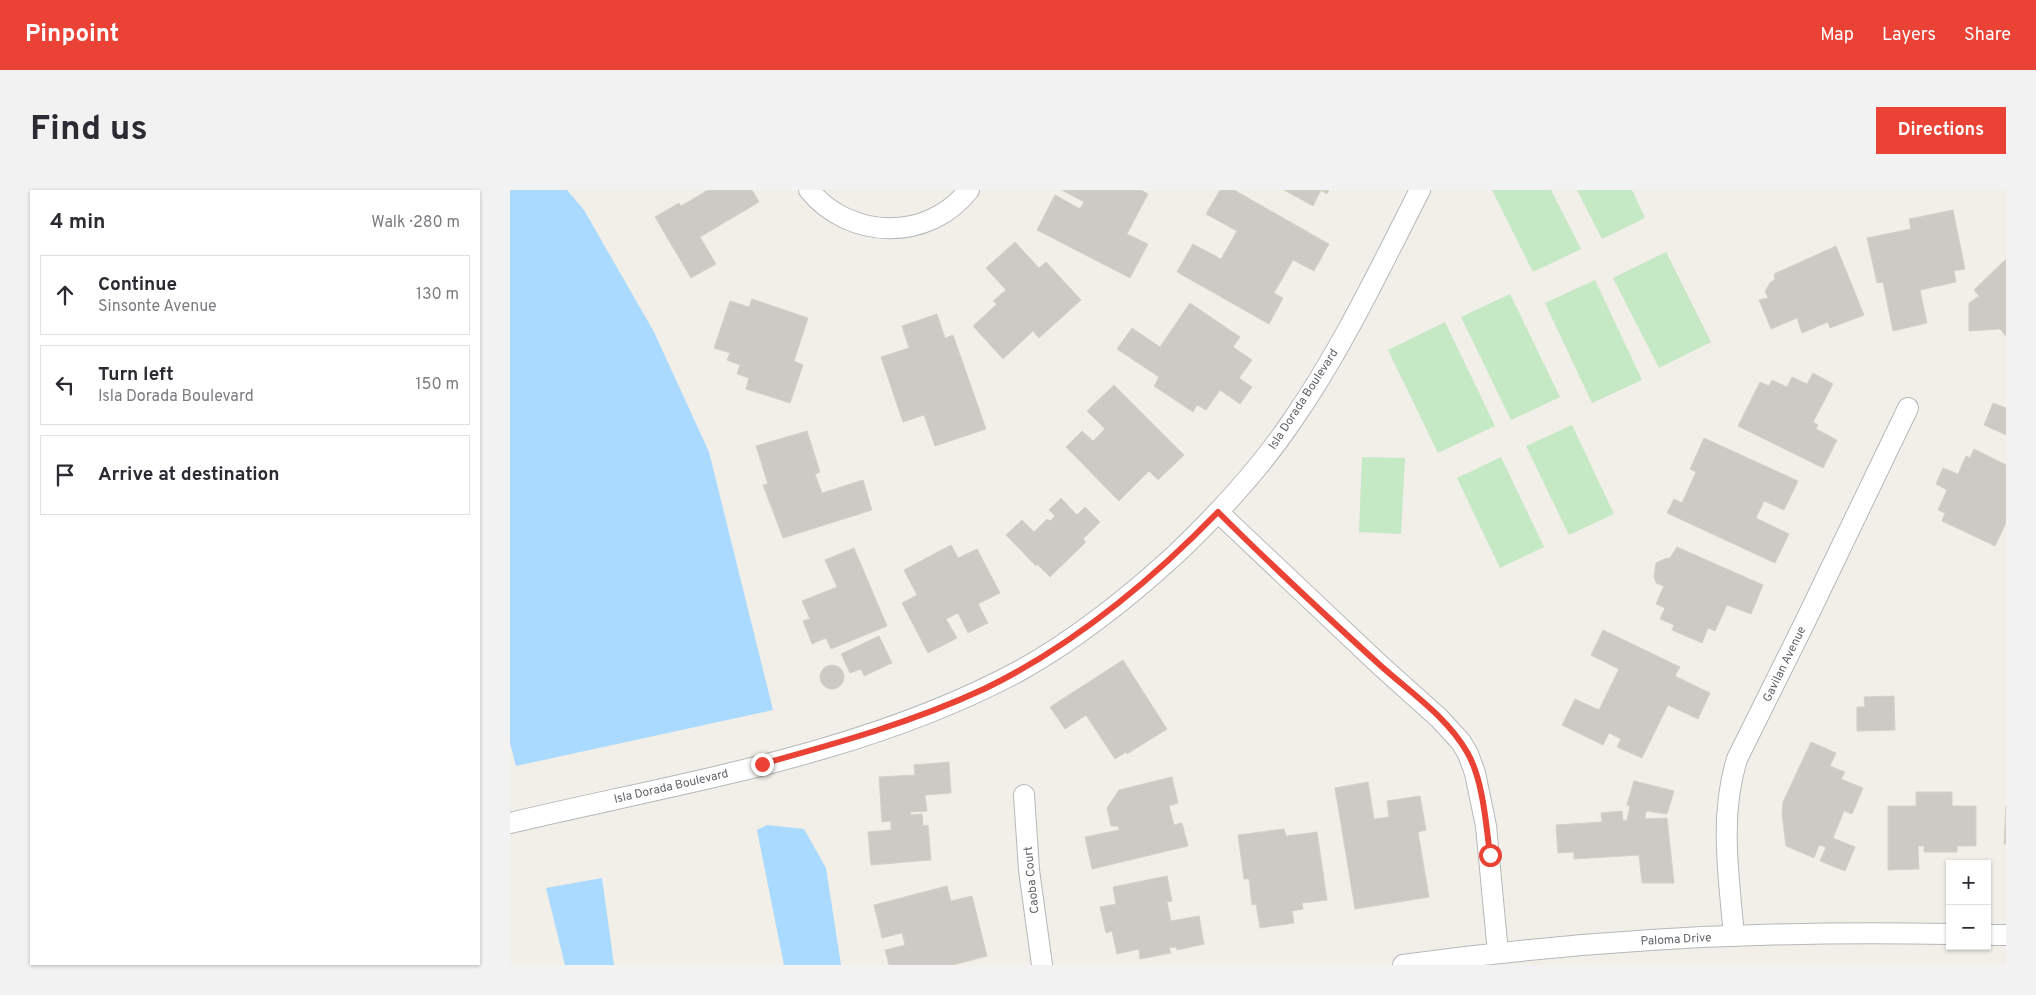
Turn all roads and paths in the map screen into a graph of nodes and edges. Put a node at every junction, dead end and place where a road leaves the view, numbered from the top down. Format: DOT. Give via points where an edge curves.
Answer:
graph roads {
  1 [pos="809,190"];
  2 [pos="969,190"];
  3 [pos="1420,190"];
  4 [pos="1908,408"];
  5 [pos="1218,512"];
  6 [pos="1024,795"];
  7 [pos="510,822"];
  8 [pos="1946,934"];
  9 [pos="1991,935"];
  10 [pos="2006,935"];
  11 [pos="1734,936"];
  12 [pos="1498,953"];
  13 [pos="1042,965"];
  14 [pos="1403,965"];
  1 -- 2 [label="street" via="836,214 865,226 880,228 910,227 926,222 940,216"];
  3 -- 5 [label="street, Isla Dorada Boulevard" via="1308,397 1267,455"];
  4 -- 11 [label="street, Gavilan Avenue" via="1737,759 1727,812"];
  5 -- 7 [label="street, Isla Dorada Boulevard" via="1155,573 1094,623 984,689 840,743 735,771"];
  5 -- 12 [label="street" via="1461,742 1475,773 1486,826"];
  6 -- 13 [label="street, Caoba Court" via="1029,870"];
  8 -- 11 [label="street, Paloma Drive"];
  9 -- 10 [label="street"];
  11 -- 12 [label="street, Paloma Drive" via="1615,942"];
  12 -- 14 [label="street, Paloma Drive"];
}
